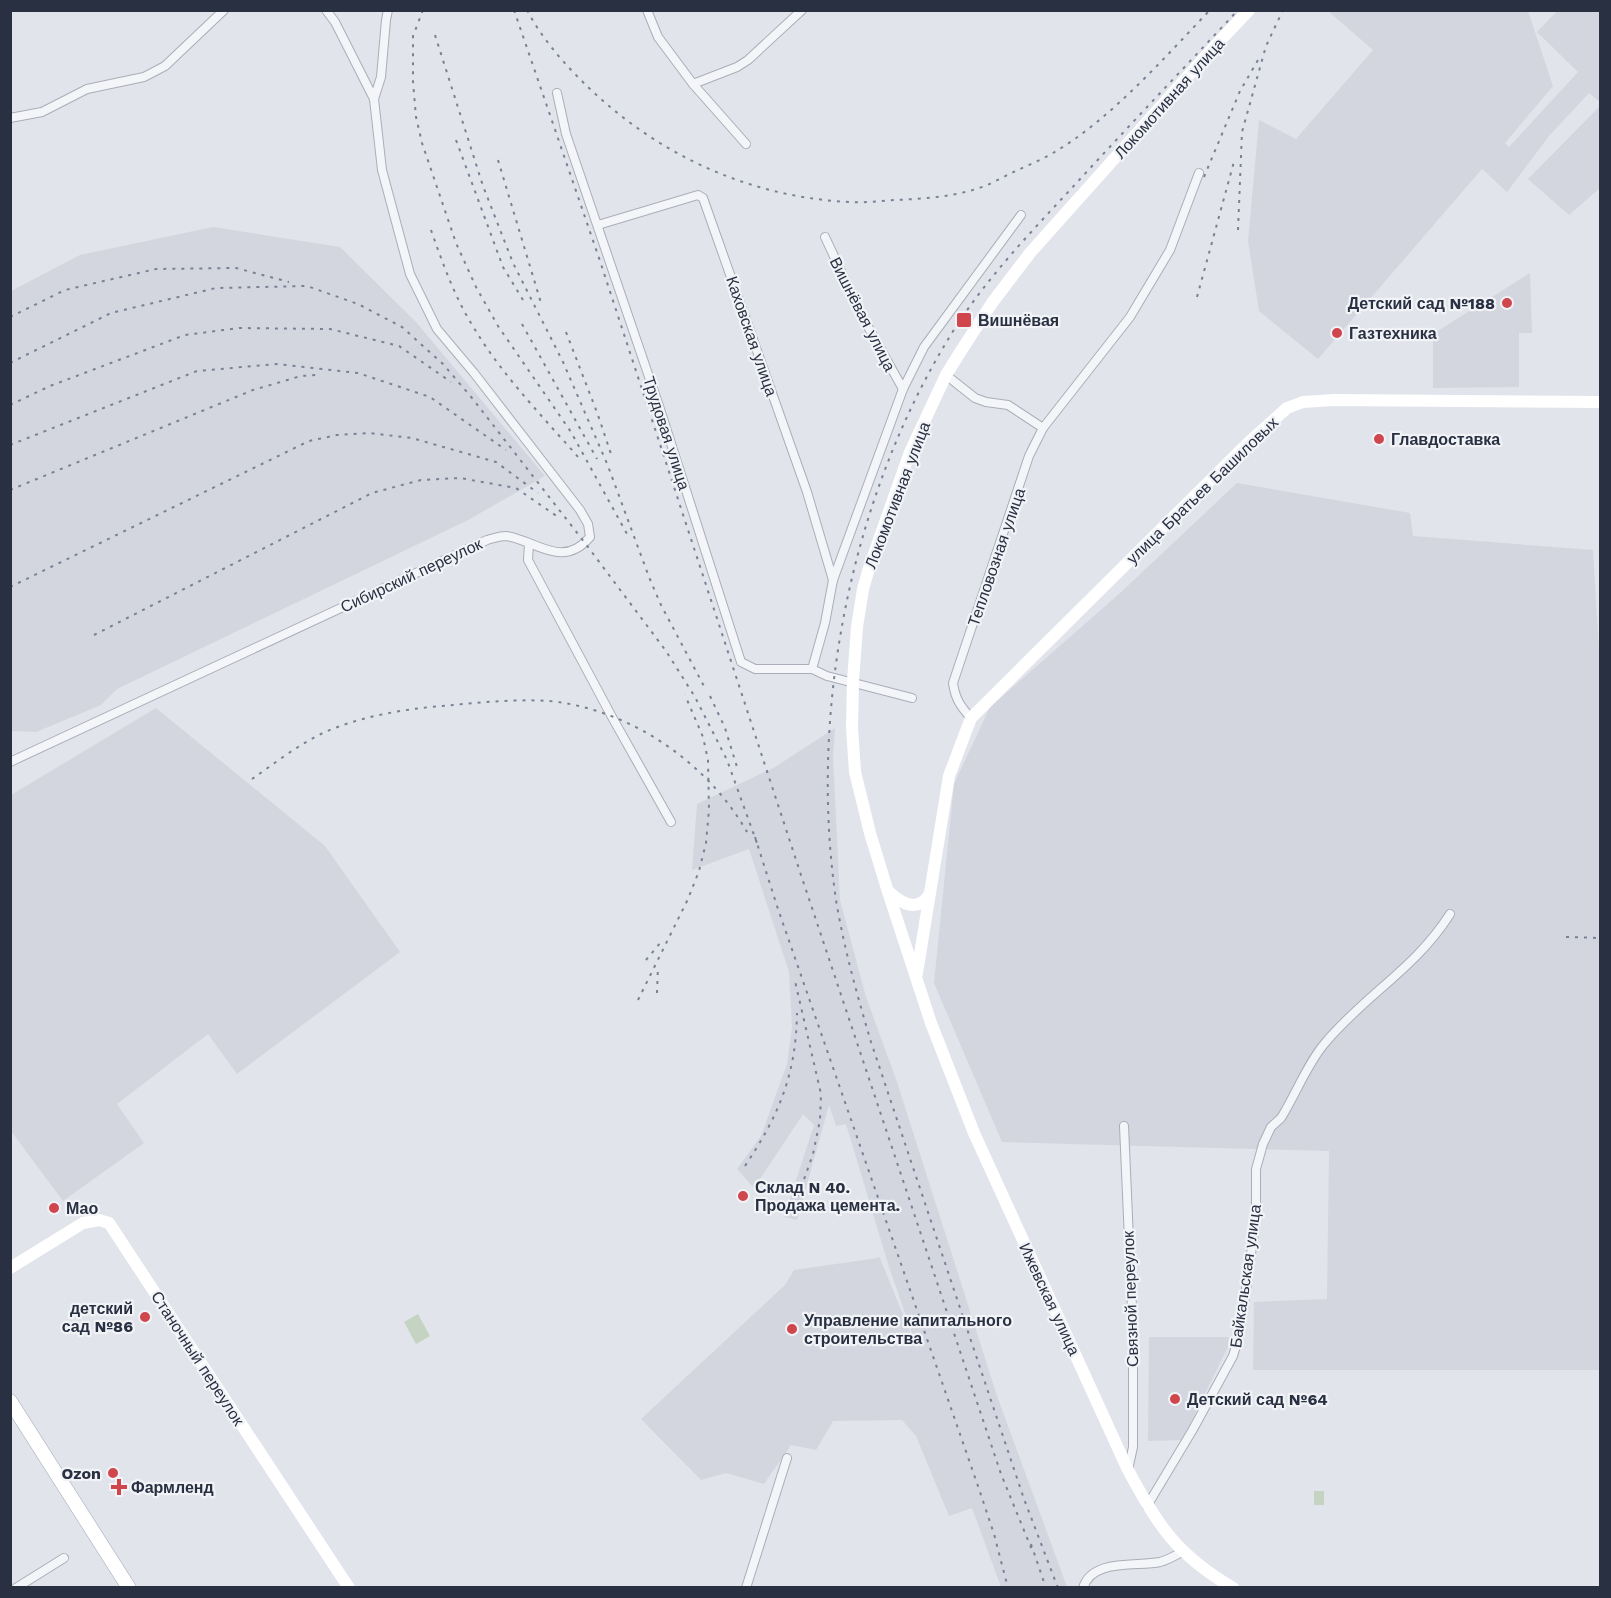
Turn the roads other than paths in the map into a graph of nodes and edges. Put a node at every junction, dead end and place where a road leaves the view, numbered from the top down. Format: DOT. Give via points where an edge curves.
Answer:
graph roads {
  1 [pos="224,10"];
  2 [pos="326,10"];
  3 [pos="388,10"];
  4 [pos="647,10"];
  5 [pos="802,10"];
  6 [pos="1249,10"];
  7 [pos="693,84"];
  8 [pos="557,93"];
  9 [pos="375,99"];
  10 [pos="10,118"];
  11 [pos="746,144"];
  12 [pos="1199,172"];
  13 [pos="1022,215"];
  14 [pos="598,225"];
  15 [pos="825,237"];
  16 [pos="946,375"];
  17 [pos="903,389"];
  18 [pos="1600,402"];
  19 [pos="1043,428"];
  20 [pos="530,544"];
  21 [pos="833,580"];
  22 [pos="812,669"];
  23 [pos="853,681"];
  24 [pos="912,698"];
  25 [pos="971,718"];
  26 [pos="10,762"];
  27 [pos="671,822"];
  28 [pos="888,892"];
  29 [pos="928,895"];
  30 [pos="1450,914"];
  31 [pos="916,977"];
  32 [pos="1124,1126"];
  33 [pos="10,1268"];
  34 [pos="10,1401"];
  35 [pos="787,1458"];
  36 [pos="1128,1470"];
  37 [pos="1147,1506"];
  38 [pos="1182,1552"];
  39 [pos="64,1558"];
  40 [pos="16,1587"];
  41 [pos="129,1587"];
  42 [pos="349,1587"];
  43 [pos="746,1587"];
  44 [pos="1083,1587"];
  45 [pos="1233,1587"];
  1 -- 10 [label="street" via="165,66 144,77 87,89 42,112"];
  2 -- 9 [label="street"];
  3 -- 9 [label="street"];
  4 -- 7 [label="street" via="658,37"];
  5 -- 7 [label="street" via="748,60"];
  6 -- 16 [label="street, Локомотивная улица" via="1030,253"];
  7 -- 11 [label="street"];
  8 -- 14 [label="street, Трудовая улица" via="566,134"];
  9 -- 20 [label="street, Сибирский переулок" via="382,170 410,274 437,329 588,524 590,537 574,549 551,552"];
  12 -- 19 [label="street, Тепловозная улица" via="1170,250 1135,308"];
  13 -- 17 [label="street" via="924,347"];
  14 -- 21 [label="street, Каховская улица" via="698,195 703,198 807,492"];
  14 -- 22 [label="street, Трудовая улица" via="741,662 755,669"];
  15 -- 17 [label="street, Вишнёвая улица" via="862,316"];
  16 -- 19 [label="street" via="975,398 1008,405"];
  16 -- 23 [label="street, Локомотивная улица" via="910,452 869,568 859,607"];
  17 -- 21 [label="street"];
  18 -- 25 [label="street, улица Братьев Башиловых" via="1334,400 1303,402 1287,408"];
  19 -- 25 [label="street, Тепловозная улица" via="1029,456 953,683 959,705"];
  20 -- 26 [label="street, Сибирский переулок" via="506,536 488,540"];
  20 -- 27 [label="street" via="528,560"];
  21 -- 22 [label="street"];
  22 -- 23 [label="street, Трудовая улица"];
  23 -- 24 [label="street, Трудовая улица"];
  23 -- 28 [label="street, Локомотивная улица" via="855,772"];
  25 -- 29 [label="street" via="949,776"];
  28 -- 29 [label="street" via="910,906 921,903"];
  28 -- 31 [label="street, Локомотивная улица"];
  29 -- 31 [label="street"];
  30 -- 37 [label="street, Байкальская улица" via="1424,950 1324,1044 1281,1118 1271,1127 1256,1169 1256,1218 1233,1356"];
  31 -- 36 [label="street, Ижевская улица" via="974,1133"];
  32 -- 36 [label="street, Связной переулок" via="1132,1331 1133,1447"];
  33 -- 42 [label="street, Станочный переулок" via="83,1223 109,1223"];
  34 -- 41 [label="main road"];
  35 -- 43 [label="street"];
  36 -- 37 [label="street, Ижевская улица"];
  37 -- 38 [label="street, Ижевская улица"];
  38 -- 44 [label="street" via="1162,1562 1104,1568 1085,1581"];
  38 -- 45 [label="street, Ижевская улица"];
  39 -- 40 [label="street"];
}
